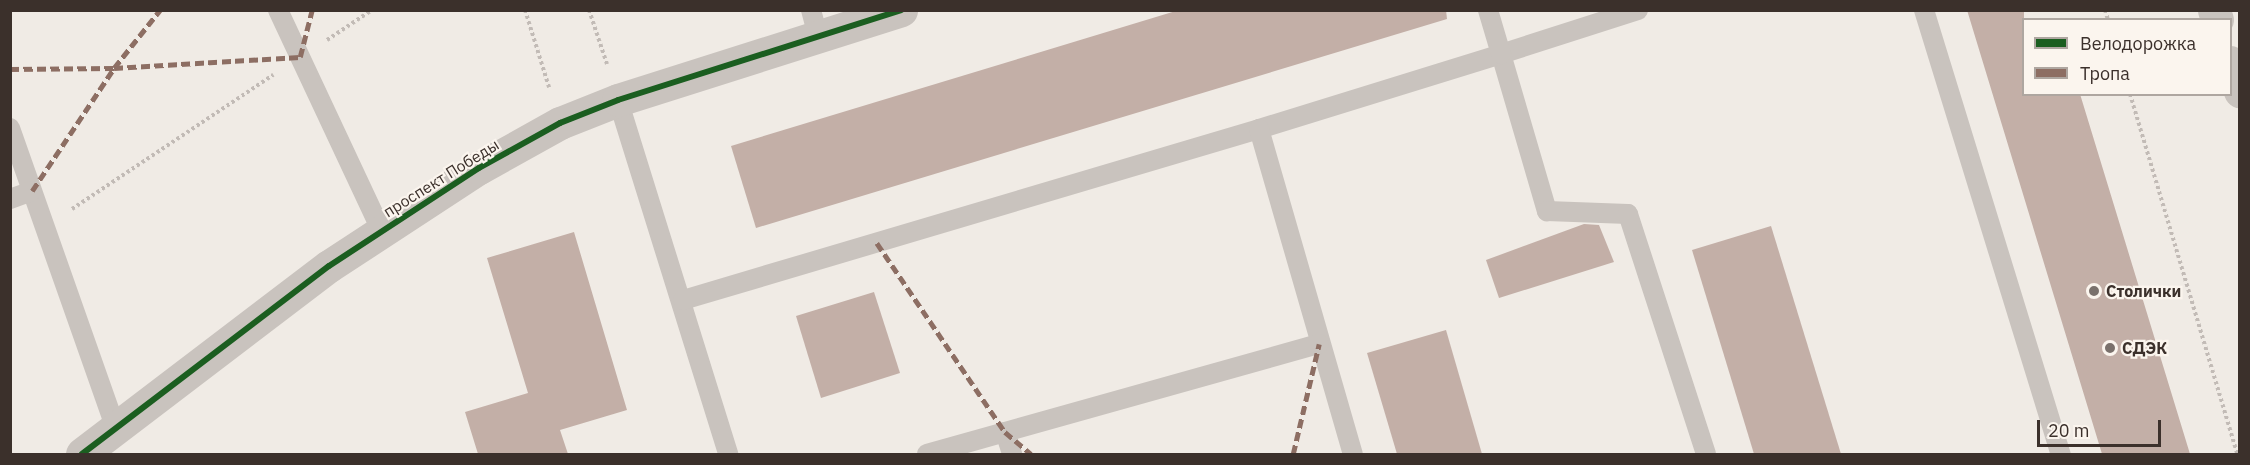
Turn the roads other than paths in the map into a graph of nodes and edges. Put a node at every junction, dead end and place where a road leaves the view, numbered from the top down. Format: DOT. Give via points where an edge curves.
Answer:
graph roads {
  1 [pos="279,10"];
  2 [pos="901,10"];
  3 [pos="1488,10"];
  4 [pos="1638,10"];
  5 [pos="1924,10"];
  6 [pos="814,23"];
  7 [pos="1501,54"];
  8 [pos="2232,69"];
  9 [pos="2240,91"];
  10 [pos="618,100"];
  11 [pos="10,128"];
  12 [pos="1259,129"];
  13 [pos="32,191"];
  14 [pos="10,199"];
  15 [pos="382,232"];
  16 [pos="683,300"];
  17 [pos="1319,344"];
  18 [pos="116,429"];
  19 [pos="1005,432"];
  20 [pos="82,454"];
  21 [pos="728,454"];
  22 [pos="927,454"];
  23 [pos="1012,454"];
  24 [pos="1353,454"];
  25 [pos="1706,454"];
  26 [pos="2061,454"];
  1 -- 15 [label="lane"];
  2 -- 6 [label="street, проспект Победы"];
  3 -- 7 [label="lane"];
  4 -- 7 [label="lane"];
  5 -- 26 [label="lane"];
  6 -- 10 [label="street, проспект Победы"];
  7 -- 12 [label="lane"];
  7 -- 25 [label="lane" via="1547,211 1628,214"];
  8 -- 9 [label="street"];
  10 -- 15 [label="street, проспект Победы" via="560,123 479,168"];
  10 -- 16 [label="lane"];
  11 -- 13 [label="lane"];
  12 -- 16 [label="lane"];
  12 -- 17 [label="lane"];
  13 -- 14 [label="lane"];
  13 -- 18 [label="lane"];
  15 -- 18 [label="street, проспект Победы" via="329,266"];
  16 -- 21 [label="lane"];
  17 -- 19 [label="lane"];
  17 -- 24 [label="lane"];
  18 -- 20 [label="street, проспект Победы"];
  19 -- 22 [label="lane"];
  19 -- 23 [label="lane"];
}
